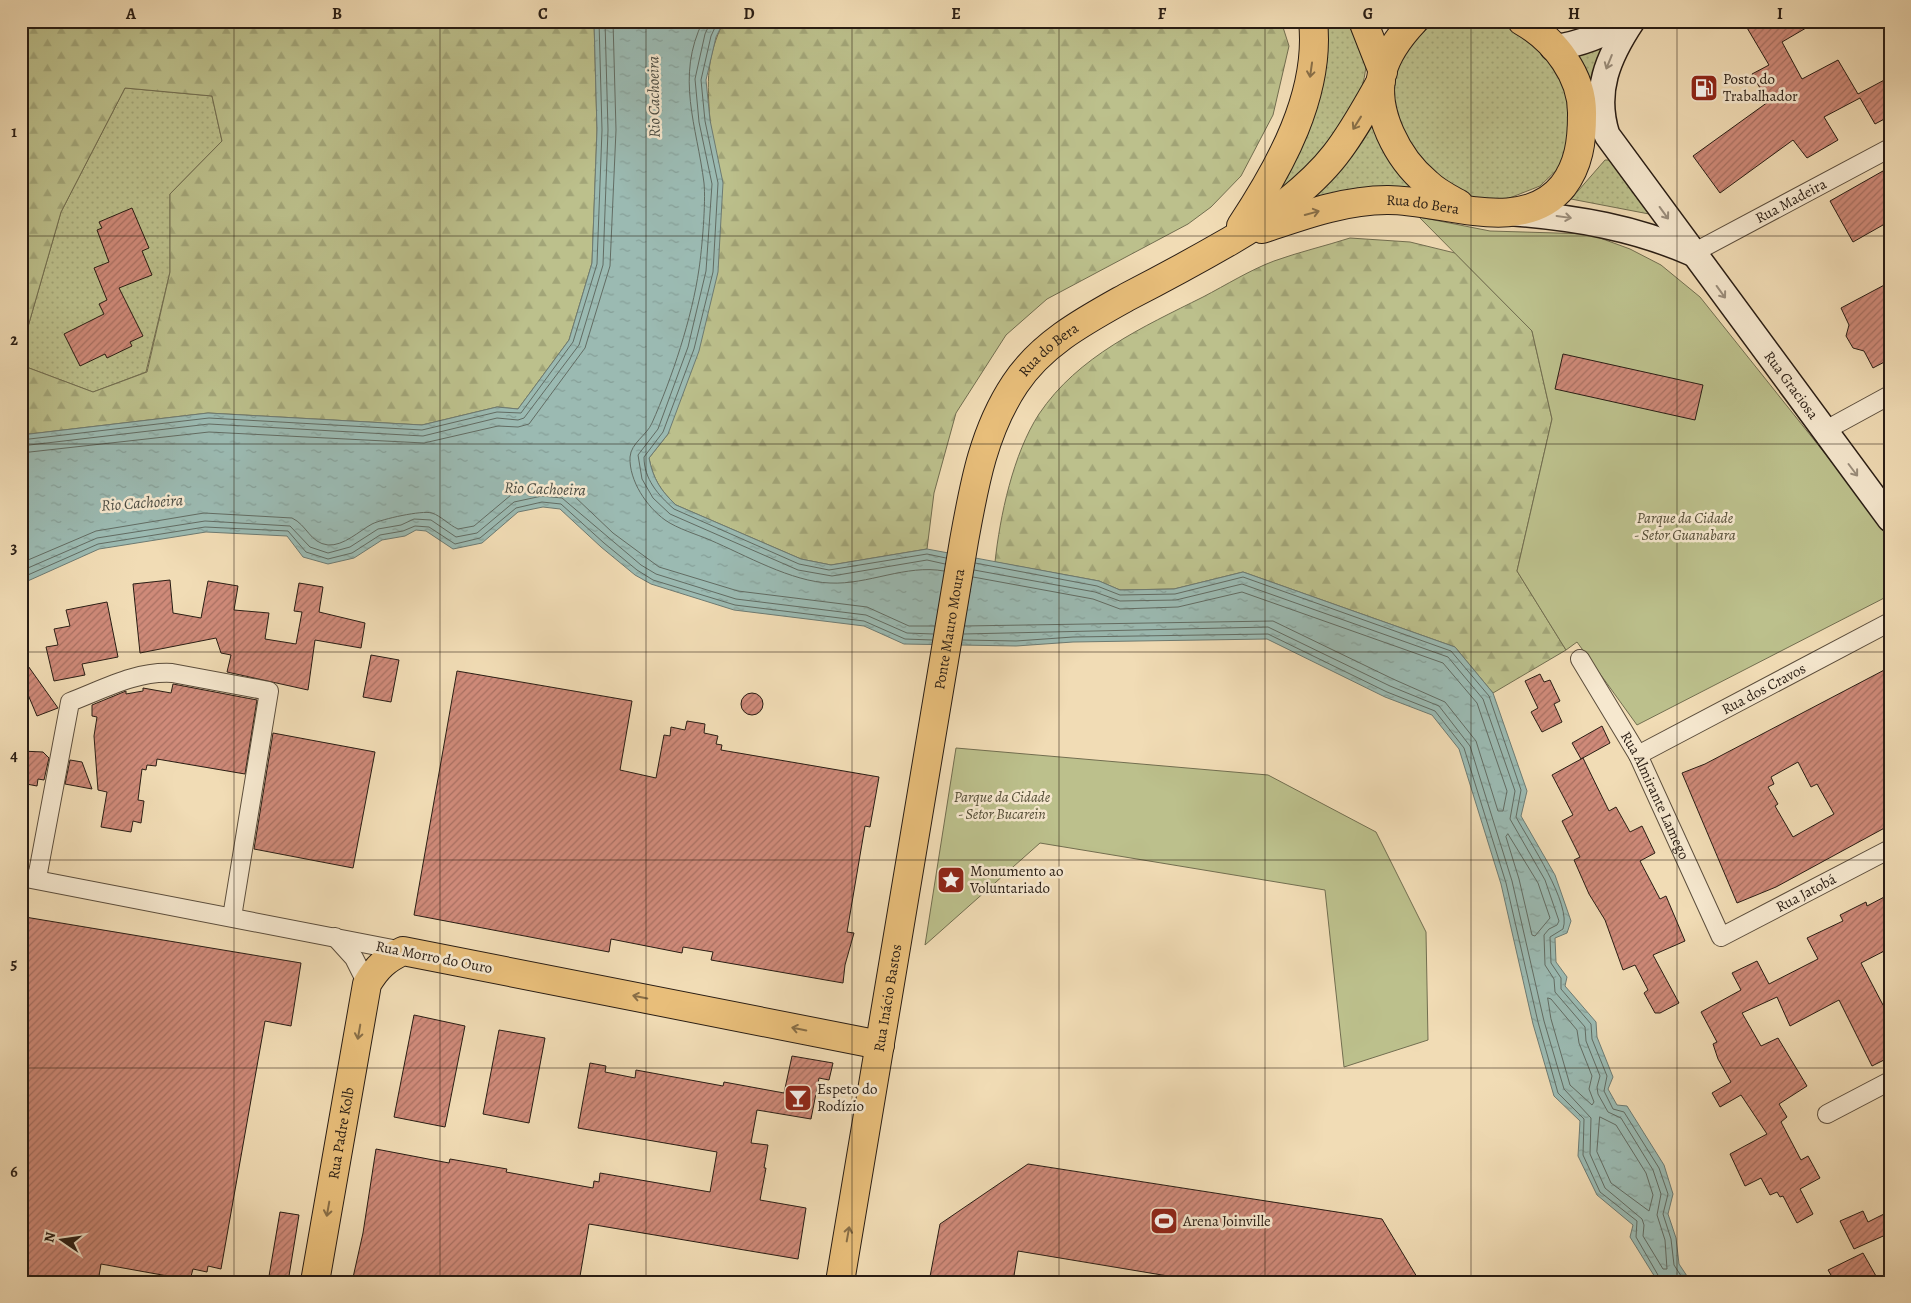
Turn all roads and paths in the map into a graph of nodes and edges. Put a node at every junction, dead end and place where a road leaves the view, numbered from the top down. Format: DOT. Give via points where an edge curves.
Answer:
graph roads {
  1 [pos="1313,21"];
  2 [pos="1364,21"];
  3 [pos="1414,21"];
  4 [pos="1627,21"];
  5 [pos="1632,21"];
  6 [pos="1534,29"];
  7 [pos="1382,76"];
  8 [pos="1607,135"];
  9 [pos="1890,148"];
  10 [pos="1577,161"];
  11 [pos="1469,210"];
  12 [pos="1515,213"];
  13 [pos="1232,240"];
  14 [pos="1693,253"];
  15 [pos="1890,395"];
  16 [pos="1824,431"];
  17 [pos="1890,519"];
  18 [pos="964,541"];
  19 [pos="1890,622"];
  20 [pos="1580,659"];
  21 [pos="935,715"];
  22 [pos="1638,755"];
  23 [pos="1890,849"];
  24 [pos="29,878"];
  25 [pos="232,917"];
  26 [pos="334,937"];
  27 [pos="1721,937"];
  28 [pos="403,951"];
  29 [pos="368,984"];
  30 [pos="888,998"];
  31 [pos="847,1038"];
  32 [pos="880,1045"];
  33 [pos="875,1073"];
  34 [pos="1890,1081"];
  35 [pos="1827,1114"];
  36 [pos="315,1282"];
  37 [pos="840,1282"];
  1 -- 13 [label="main road, one-way" via="1314,53 1302,107 1263,193"];
  2 -- 7 [label="main road"];
  3 -- 7 [label="main road, Rua do Bera" via="1396,43"];
  4 -- 6 [label="main road" via="1574,45"];
  5 -- 8 [label="main road, Rua Graciosa, one-way" via="1605,70 1600,108"];
  6 -- 10 [label="main road, Rua do Bera" via="1568,65 1580,92 1582,140"];
  7 -- 11 [label="main road" via="1384,116 1402,154 1427,184"];
  7 -- 13 [label="main road, Rua do Bera, one-way" via="1348,137 1317,175 1295,195"];
  8 -- 10 [label="main road"];
  8 -- 14 [label="main road, Rua Graciosa, one-way"];
  9 -- 14 [label="street, Rua Madeira"];
  10 -- 12 [label="main road, Rua do Bera" via="1568,180 1556,194 1540,206"];
  11 -- 12 [label="main road, Rua do Bera"];
  13 -- 11 [label="main road, Rua do Bera, one-way" via="1295,218 1354,204 1407,200"];
  12 -- 14 [label="main road, one-way" via="1558,216 1618,227"];
  13 -- 18 [label="main road, Rua do Bera" via="1077,325 1040,353 1015,383 985,443"];
  14 -- 16 [label="main road, Rua Graciosa, one-way"];
  15 -- 16 [label="street"];
  16 -- 17 [label="main road, Rua Graciosa, one-way"];
  18 -- 21 [label="main road, Ponte Mauro Moura"];
  19 -- 22 [label="street, Rua dos Cravos"];
  20 -- 22 [label="street, Rua Almirante Lamego"];
  21 -- 30 [label="main road, Rua Inácio Bastos"];
  22 -- 27 [label="street, Rua Almirante Lamego"];
  23 -- 27 [label="street, Rua Jatobá"];
  24 -- 25 [label="street, Rua Morro do Ouro"];
  24 -- 25 [label="street" via="70,702 142,674 156,672 269,691"];
  25 -- 26 [label="street, Rua Morro do Ouro"];
  26 -- 28 [label="street, Rua Morro do Ouro"];
  26 -- 29 [label="street" via="354,958"];
  28 -- 29 [label="main road, Rua Padre Kolb" via="386,959"];
  31 -- 28 [label="main road, Rua Morro do Ouro, one-way"];
  29 -- 36 [label="main road, Rua Padre Kolb, one-way"];
  30 -- 31 [label="main road"];
  30 -- 32 [label="main road, Rua Inácio Bastos"];
  31 -- 32 [label="main road, Rua Morro do Ouro"];
  31 -- 33 [label="main road" via="862,1051"];
  32 -- 33 [label="main road, Rua Inácio Bastos"];
  37 -- 33 [label="main road, Rua Inácio Bastos, one-way"];
  34 -- 35 [label="street"];
}
